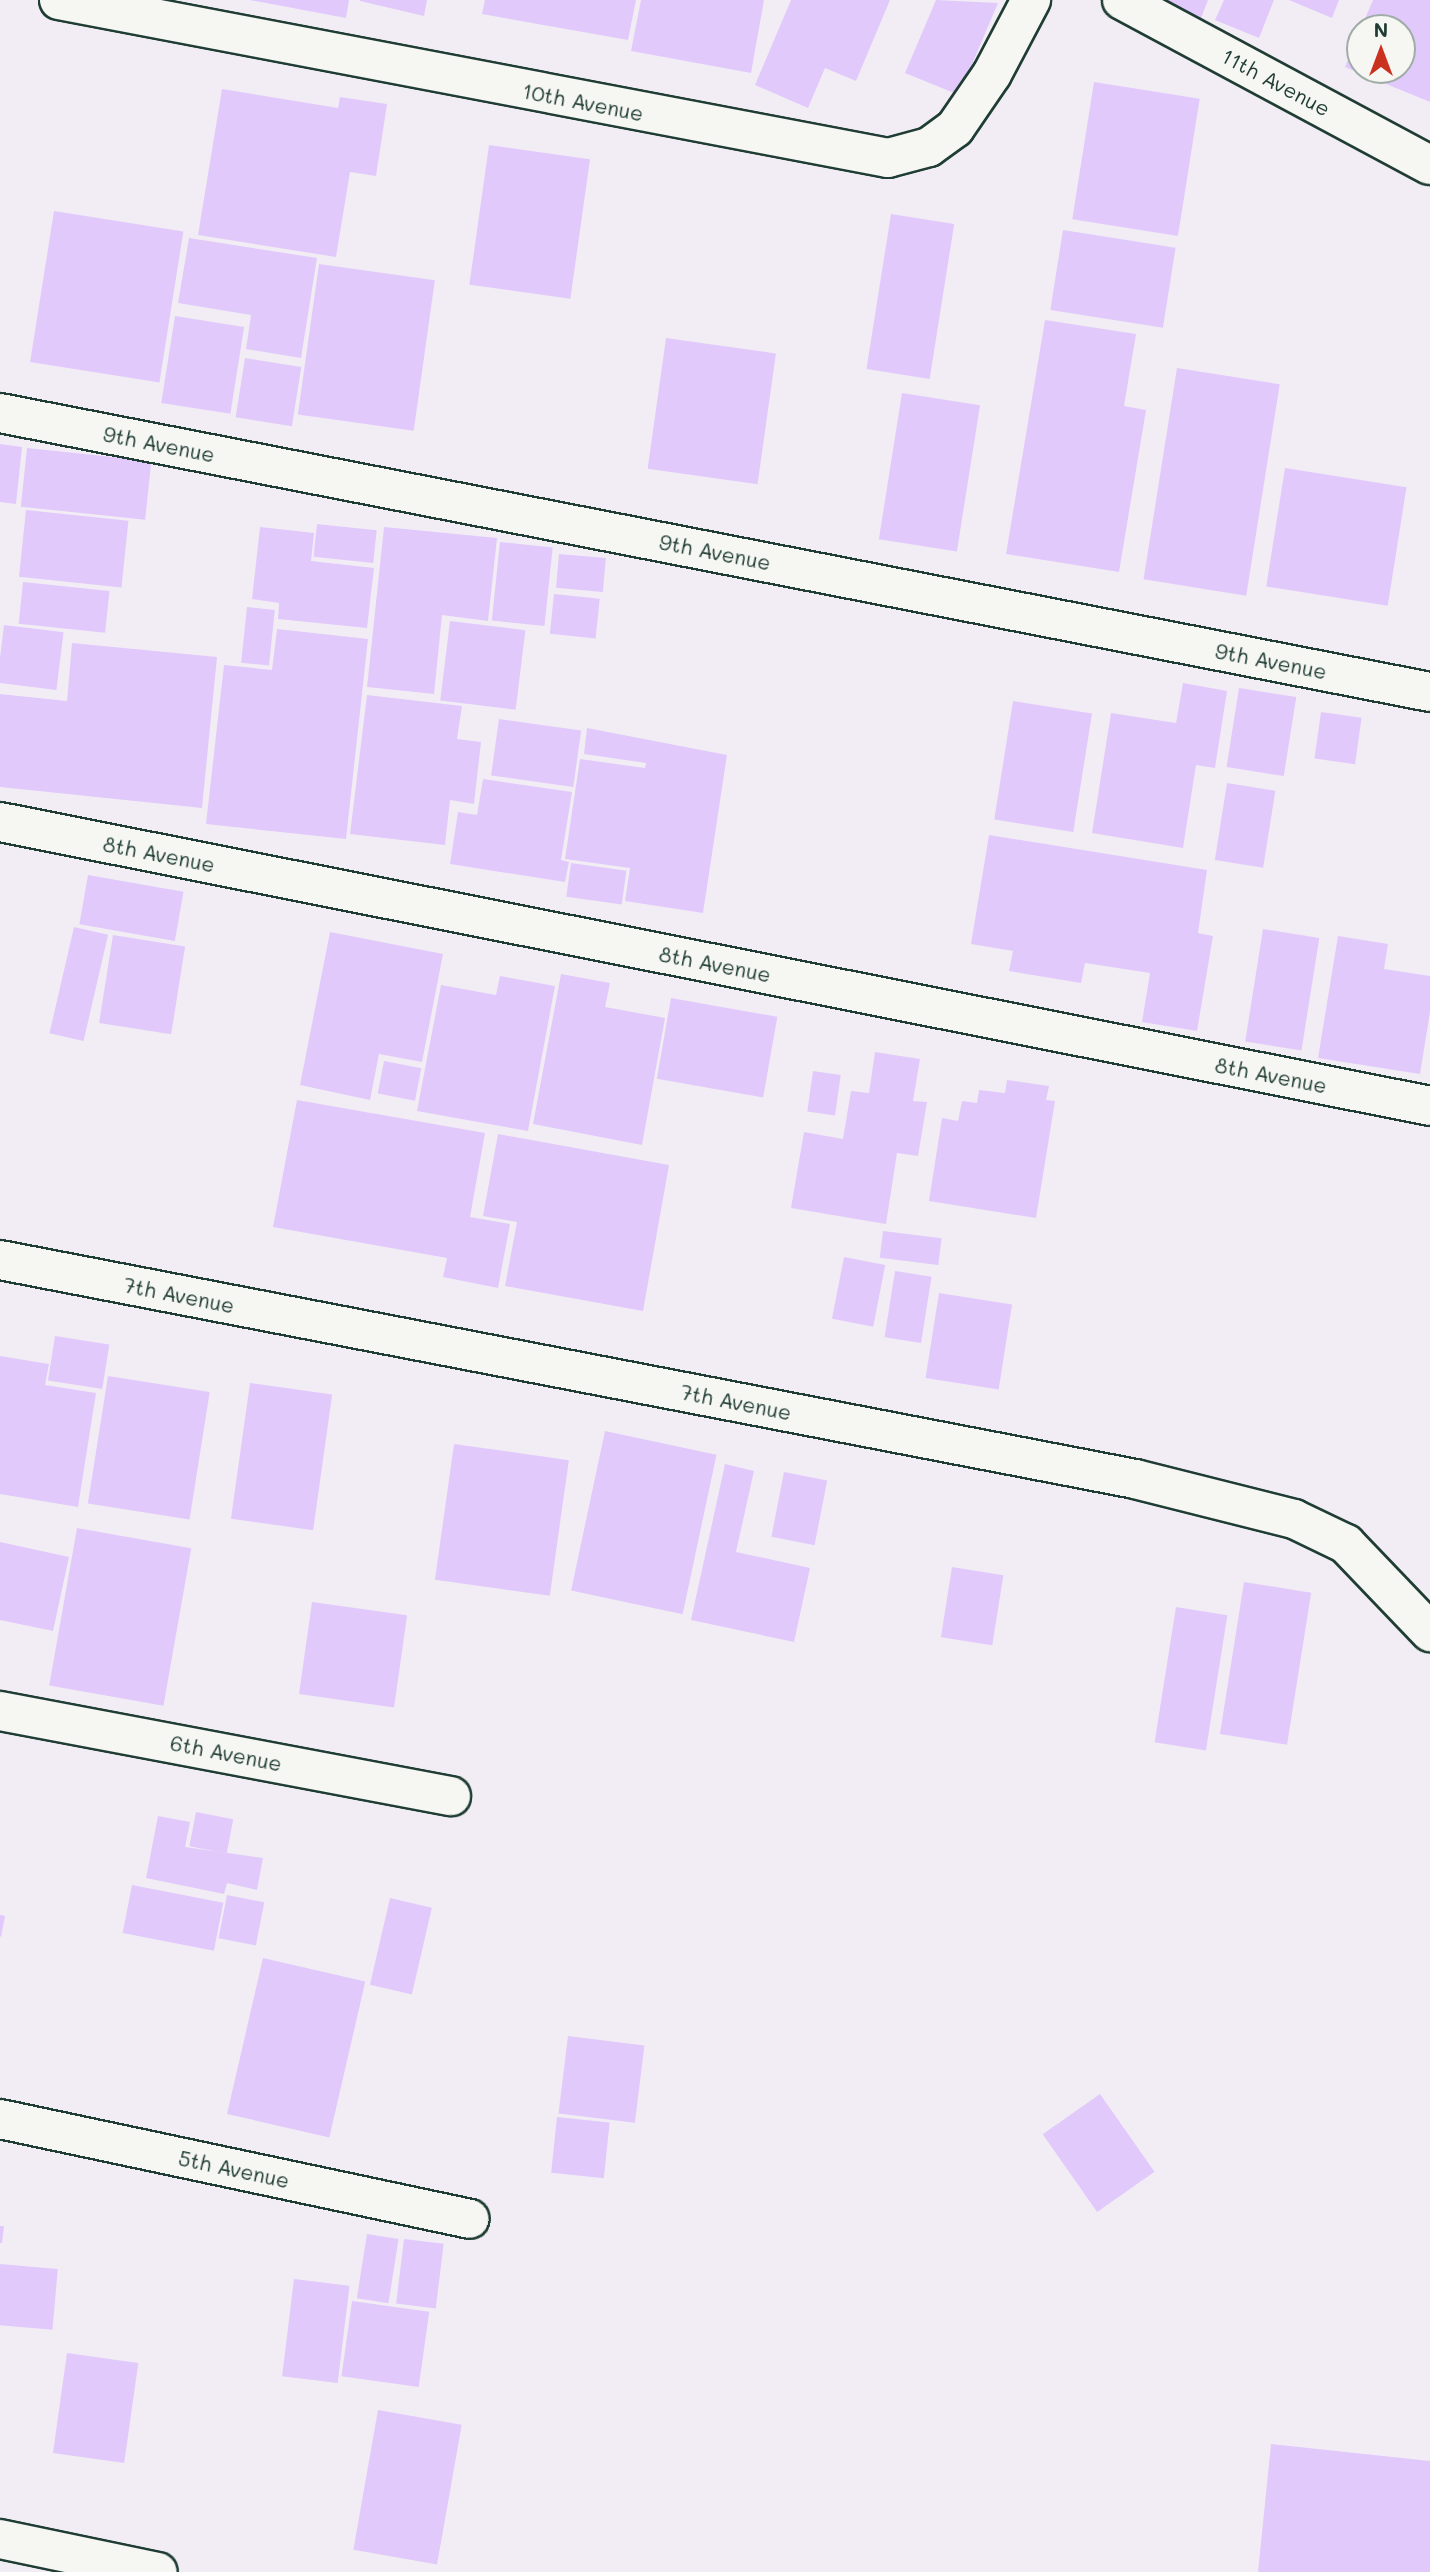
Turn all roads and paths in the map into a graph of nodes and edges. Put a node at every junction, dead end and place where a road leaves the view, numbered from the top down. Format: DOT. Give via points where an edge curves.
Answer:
graph roads {
  1 [pos="59,0"];
  2 [pos="1031,0"];
  3 [pos="1122,0"];
  4 [pos="1430,165"];
  5 [pos="0,412"];
  6 [pos="1430,692"];
  7 [pos="0,822"];
  8 [pos="1430,1106"];
  9 [pos="0,1260"];
  10 [pos="1430,1632"];
  11 [pos="0,1711"];
  12 [pos="451,1796"];
  13 [pos="0,2119"];
  14 [pos="469,2219"];
  15 [pos="0,2539"];
  16 [pos="158,2572"];
  1 -- 2 [label="street, 10th Avenue" via="888,158 929,147 955,128 992,74"];
  3 -- 4 [label="street, 11th Avenue"];
  5 -- 6 [label="street, 9th Avenue"];
  7 -- 8 [label="street, 8th Avenue"];
  9 -- 10 [label="street, 7th Avenue" via="1135,1479 1294,1519 1346,1544"];
  11 -- 12 [label="street, 6th Avenue"];
  13 -- 14 [label="street, 5th Avenue"];
  15 -- 16 [label="street"];
}
